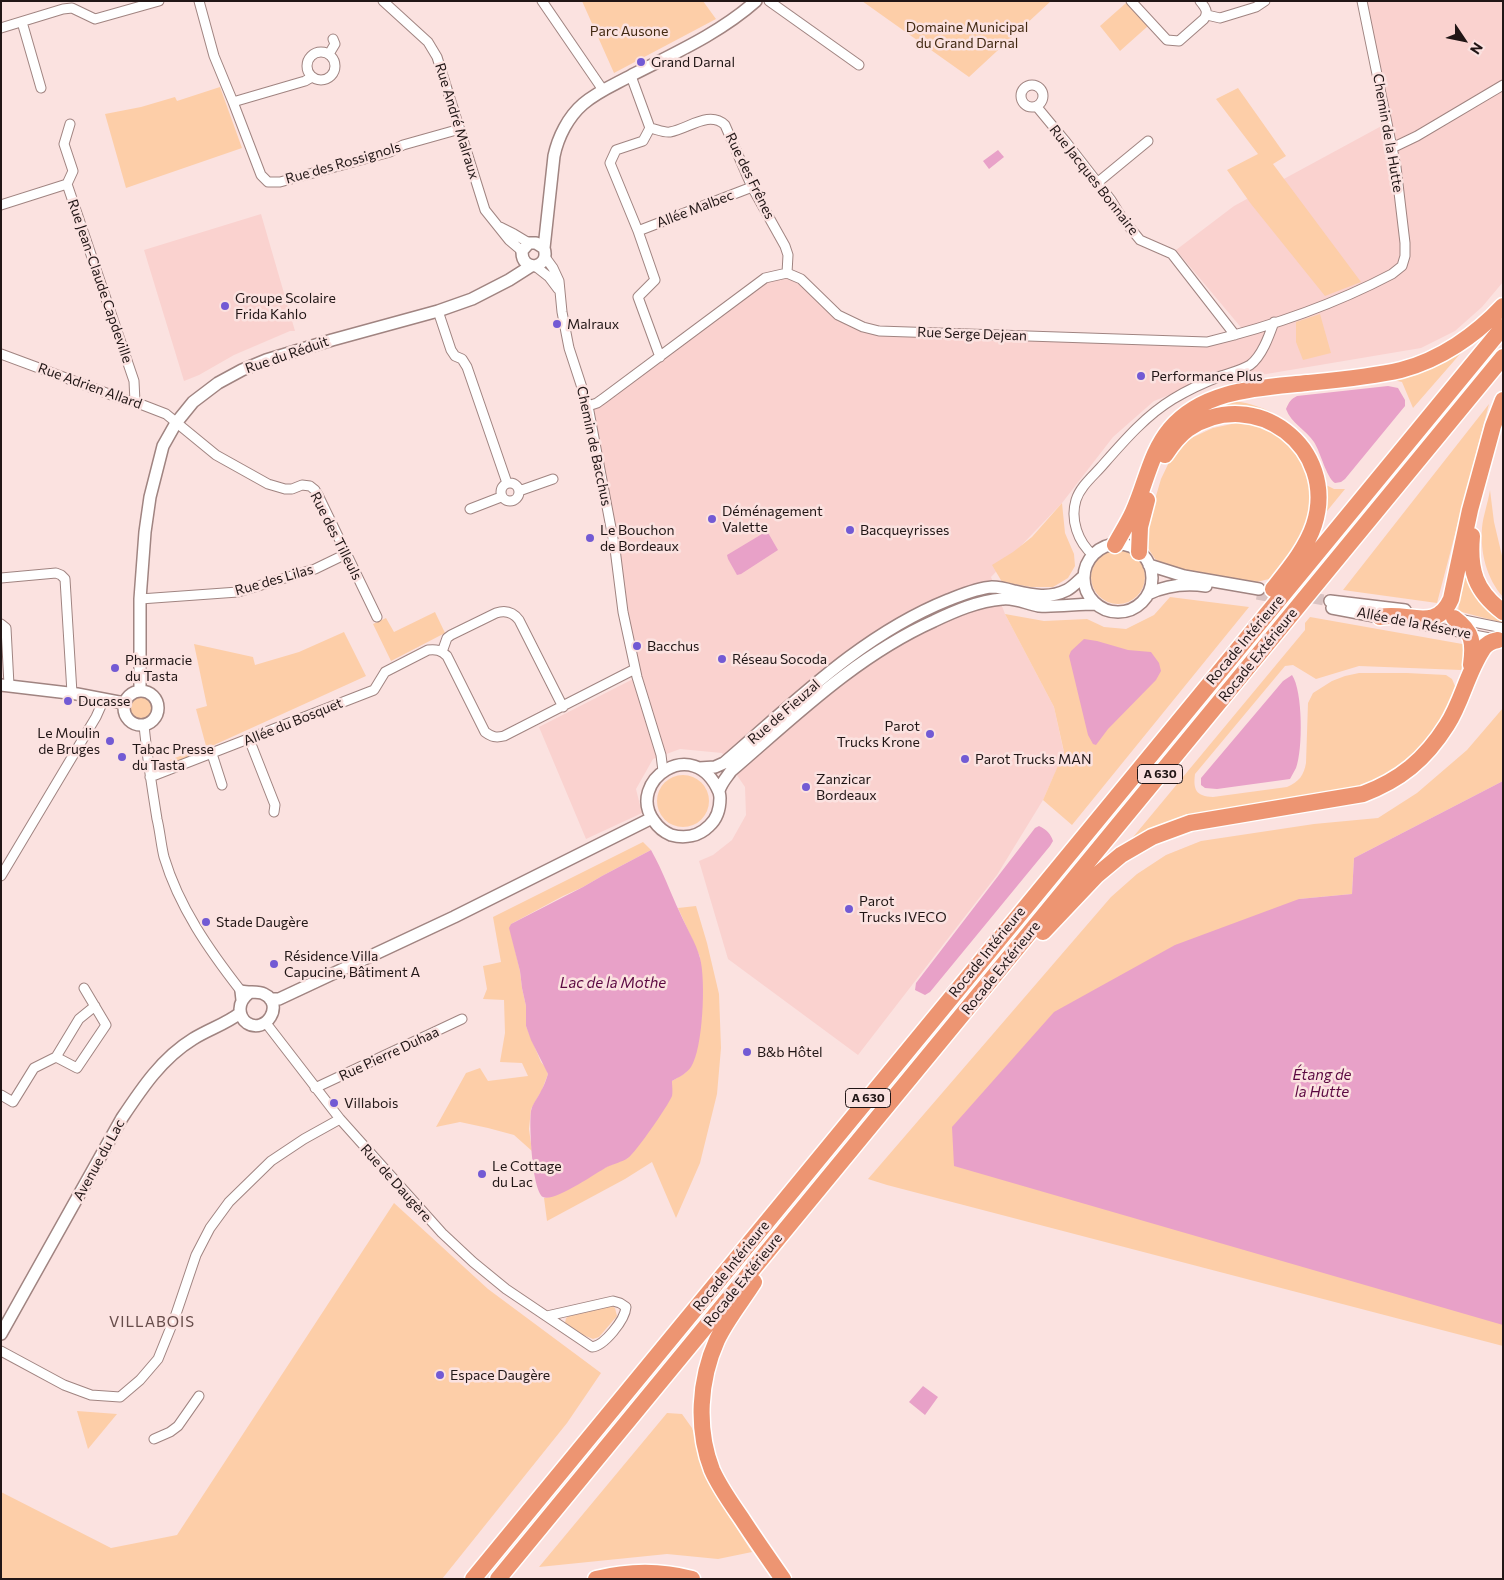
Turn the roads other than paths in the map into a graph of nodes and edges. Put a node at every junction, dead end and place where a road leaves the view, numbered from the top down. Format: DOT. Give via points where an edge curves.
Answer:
graph roads {
  1 [pos="158,1"];
  2 [pos="200,1"];
  3 [pos="542,1"];
  4 [pos="770,1"];
  5 [pos="1131,1"];
  6 [pos="1200,1"];
  7 [pos="1265,1"];
  8 [pos="1362,1"];
  9 [pos="752,2"];
  10 [pos="387,3"];
  11 [pos="62,5"];
  12 [pos="1207,15"];
  13 [pos="22,22"];
  14 [pos="1,28"];
  15 [pos="333,39"];
  16 [pos="329,54"];
  17 [pos="859,65"];
  18 [pos="631,76"];
  19 [pos="312,78"];
  20 [pos="1503,85"];
  21 [pos="41,88"];
  22 [pos="603,90"];
  23 [pos="233,102"];
  24 [pos="1036,107"];
  25 [pos="70,124"];
  26 [pos="650,128"];
  27 [pos="460,130"];
  28 [pos="1148,141"];
  29 [pos="1392,148"];
  30 [pos="1096,182"];
  31 [pos="67,184"];
  32 [pos="752,187"];
  33 [pos="1,205"];
  34 [pos="548,208"];
  35 [pos="638,231"];
  36 [pos="544,253"];
  37 [pos="528,255"];
  38 [pos="1402,266"];
  39 [pos="787,273"];
  40 [pos="560,296"];
  41 [pos="1503,306"];
  42 [pos="438,311"];
  43 [pos="1274,322"];
  44 [pos="1503,327"];
  45 [pos="1235,335"];
  46 [pos="1,354"];
  47 [pos="660,357"];
  48 [pos="1503,357"];
  49 [pos="1503,400"];
  50 [pos="135,402"];
  51 [pos="588,406"];
  52 [pos="176,423"];
  53 [pos="553,479"];
  54 [pos="507,483"];
  55 [pos="1477,486"];
  56 [pos="519,491"];
  57 [pos="502,497"];
  58 [pos="470,509"];
  59 [pos="1115,545"];
  60 [pos="346,554"];
  61 [pos="1093,555"];
  62 [pos="1144,558"];
  63 [pos="1084,576"];
  64 [pos="1,578"];
  65 [pos="1148,594"];
  66 [pos="140,599"];
  67 [pos="1096,604"];
  68 [pos="1503,612"];
  69 [pos="377,617"];
  70 [pos="1380,617"];
  71 [pos="1447,617"];
  72 [pos="1,624"];
  73 [pos="1252,632"];
  74 [pos="1469,634"];
  75 [pos="1501,636"];
  76 [pos="442,652"];
  77 [pos="635,670"];
  78 [pos="1469,677"];
  79 [pos="5,685"];
  80 [pos="140,690"];
  81 [pos="72,693"];
  82 [pos="104,700"];
  83 [pos="124,703"];
  84 [pos="563,707"];
  85 [pos="144,725"];
  86 [pos="249,739"];
  87 [pos="212,754"];
  88 [pos="699,768"];
  89 [pos="663,771"];
  90 [pos="150,777"];
  91 [pos="222,785"];
  92 [pos="719,792"];
  93 [pos="274,812"];
  94 [pos="652,818"];
  95 [pos="1,876"];
  96 [pos="84,988"];
  97 [pos="244,995"];
  98 [pos="95,1006"];
  99 [pos="271,1013"];
  100 [pos="239,1017"];
  101 [pos="462,1019"];
  102 [pos="56,1057"];
  103 [pos="926,1059"];
  104 [pos="315,1088"];
  105 [pos="1,1095"];
  106 [pos="340,1119"];
  107 [pos="817,1190"];
  108 [pos="547,1316"];
  109 [pos="1,1334"];
  110 [pos="1,1351"];
  111 [pos="200,1396"];
  112 [pos="154,1439"];
  113 [pos="472,1579"];
  114 [pos="498,1579"];
  115 [pos="596,1579"];
  116 [pos="692,1579"];
  117 [pos="783,1579"];
  1 -- 11 [label="street" via="95,19"];
  2 -- 23 [label="street, Rue des Rossignols" via="214,56"];
  3 -- 22 [label="street"];
  4 -- 17 [label="street"];
  5 -- 12 [label="street" via="1167,40 1173,42 1179,41"];
  6 -- 12 [label="street"];
  7 -- 12 [label="street" via="1256,8 1220,18"];
  8 -- 29 [label="street, Chemin de la Hutte"];
  9 -- 18 [label="street, Rue du Réduit" via="703,39"];
  10 -- 27 [label="street, Rue André Malraux" via="428,42 437,57"];
  11 -- 13 [label="street"];
  13 -- 14 [label="street"];
  13 -- 21 [label="street"];
  15 -- 16 [label="street" via="335,44"];
  16 -- 19 [label="street" via="320,52 309,59 307,68"];
  16 -- 19 [label="street" via="335,61 334,73 324,80"];
  18 -- 22 [label="street, Rue du Réduit"];
  18 -- 26 [label="street"];
  19 -- 23 [label="street"];
  20 -- 29 [label="street"];
  22 -- 34 [label="street, Rue du Réduit" via="582,105 557,142"];
  23 -- 27 [label="street, Rue des Rossignols" via="261,175 268,182 280,182 385,154 403,145"];
  24 -- 30 [label="street, Rue Jacques Bonnaire"];
  25 -- 31 [label="street, Rue Jean-Claude Capdeville" via="64,144 73,171"];
  26 -- 32 [label="street, Rue des Frênes" via="668,133 710,118 720,120 725,124"];
  26 -- 35 [label="street" via="643,142 616,150 610,163"];
  27 -- 37 [label="street, Rue André Malraux" via="484,210 500,227 514,234"];
  28 -- 30 [label="street"];
  29 -- 38 [label="street, Chemin de la Hutte" via="1405,243"];
  30 -- 45 [label="street, Rue Jacques Bonnaire" via="1140,240 1172,254"];
  31 -- 33 [label="street"];
  31 -- 50 [label="street, Rue Jean-Claude Capdeville" via="134,381"];
  32 -- 35 [label="street, Allée Malbec"];
  32 -- 39 [label="street, Rue des Frênes" via="786,246"];
  34 -- 36 [label="street, Rue du Réduit"];
  34 -- 37 [label="street, Rue du Réduit"];
  35 -- 47 [label="street" via="655,280 638,296"];
  36 -- 37 [label="street" via="541,263"];
  36 -- 37 [label="street" via="539,244"];
  36 -- 40 [label="street, Chemin de Bacchus" via="559,281"];
  37 -- 40 [label="street, Chemin de Bacchus" via="549,277"];
  37 -- 42 [label="street, Rue du Réduit" via="518,276 472,299"];
  38 -- 43 [label="street, Rue Serge Dejean" via="1372,284"];
  39 -- 45 [label="street, Rue Serge Dejean" via="801,279 838,315 879,331 1207,342"];
  39 -- 47 [label="street" via="765,278"];
  40 -- 51 [label="street, Chemin de Bacchus" via="569,348"];
  41 -- 59 [label="highway" via="1465,340 1402,370 1232,393 1193,409 1171,428 1160,444 1134,511"];
  42 -- 52 [label="street, Rue du Réduit" via="242,370 197,399"];
  42 -- 54 [label="street" via="451,350 467,366"];
  43 -- 45 [label="street, Rue Serge Dejean"];
  43 -- 61 [label="street" via="1263,348 1250,365 1174,398 1156,411 1084,485 1076,500 1074,515 1077,533"];
  44 -- 73 [label="highway, Rocade Intérieure / A 630"];
  46 -- 50 [label="street, Rue Adrien Allard"];
  47 -- 51 [label="street" via="603,399"];
  48 -- 103 [label="highway, Rocade Extérieure / A 630"];
  49 -- 55 [label="highway"];
  50 -- 52 [label="street, Rue Adrien Allard" via="166,414"];
  51 -- 77 [label="street, Chemin de Bacchus"];
  52 -- 60 [label="street, Rue des Tilleuls" via="216,455 268,484 285,489 310,486 315,490"];
  52 -- 66 [label="street, Rue du Réduit" via="163,446 150,497"];
  53 -- 56 [label="street"];
  54 -- 56 [label="street" via="515,484"];
  54 -- 57 [label="street" via="501,489"];
  55 -- 68 [label="highway" via="1470,556 1473,572 1486,597"];
  55 -- 71 [label="highway" via="1451,599 1444,612"];
  56 -- 57 [label="street" via="514,501 506,501"];
  57 -- 58 [label="street"];
  59 -- 61 [label="street"];
  59 -- 62 [label="street" via="1124,545"];
  60 -- 66 [label="street, Rue des Lilas" via="315,569 238,592"];
  60 -- 69 [label="street, Rue des Tilleuls"];
  61 -- 63 [label="street"];
  62 -- 65 [label="street" via="1152,579"];
  62 -- 65 [label="street" via="1184,576 1258,591 1182,584"];
  62 -- 73 [label="highway" via="1140,527 1154,476 1167,451 1186,430 1209,419 1233,414 1264,419 1281,428 1300,445 1312,465 1318,489 1317,512 1300,552 1257,608"];
  63 -- 67 [label="street" via="1086,591"];
  63 -- 88 [label="street, Rue de Fieuzal" via="1068,590 1038,596 992,587 974,591 914,616 844,660 724,763"];
  64 -- 81 [label="street" via="56,573 65,579"];
  65 -- 67 [label="street" via="1128,611 1111,612"];
  66 -- 80 [label="street, Rue du Réduit"];
  67 -- 92 [label="street, Rue de Fieuzal" via="1037,605 1005,598 975,604 918,628 849,671 813,700 731,772"];
  70 -- 71 [label="highway"];
  70 -- 71 [label="street, Allée de la Réserve" via="1328,604 1390,608"];
  70 -- 74 [label="street, Allée de la Réserve"];
  71 -- 74 [label="highway" via="1461,623"];
  71 -- 75 [label="street, Allée de la Réserve"];
  72 -- 79 [label="street" via="6,628"];
  73 -- 113 [label="highway, Rocade Intérieure / A 630"];
  74 -- 75 [label="street, Allée de la Réserve"];
  74 -- 78 [label="highway" via="1473,647"];
  75 -- 78 [label="highway" via="1483,649"];
  76 -- 84 [label="street" via="451,662 482,726 491,736 504,736"];
  76 -- 84 [label="street" via="451,635 496,613 511,613 519,620"];
  76 -- 86 [label="street, Allée du Bosquet" via="428,650 385,672 374,690"];
  77 -- 84 [label="street"];
  77 -- 89 [label="street, Chemin de Bacchus"];
  78 -- 103 [label="highway" via="1447,726 1430,748 1399,777 1379,788 1362,794 1190,823 1152,837 1121,855 1097,875"];
  79 -- 81 [label="street"];
  80 -- 83 [label="street" via="130,694"];
  80 -- 85 [label="street" via="151,694 158,703 154,720"];
  81 -- 82 [label="street"];
  82 -- 83 [label="street"];
  82 -- 95 [label="street"];
  83 -- 85 [label="street" via="124,713 129,721"];
  85 -- 90 [label="street"];
  86 -- 87 [label="street, Allée du Bosquet"];
  86 -- 93 [label="street" via="275,805"];
  87 -- 90 [label="street, Allée du Bosquet"];
  87 -- 91 [label="street"];
  88 -- 89 [label="street, Rue de Fieuzal" via="680,765"];
  88 -- 92 [label="street" via="715,782"];
  89 -- 94 [label="street" via="650,787 648,808"];
  90 -- 97 [label="street" via="164,856 175,885 214,957"];
  92 -- 94 [label="street, Rue de Fieuzal" via="718,813 703,832 680,837 668,834"];
  94 -- 99 [label="street"];
  96 -- 98 [label="street"];
  97 -- 99 [label="street" via="264,994"];
  97 -- 100 [label="street"];
  98 -- 102 [label="street" via="79,1019"];
  98 -- 102 [label="street" via="106,1025 77,1068"];
  99 -- 100 [label="street" via="252,1025"];
  99 -- 104 [label="street, Rue de Daugère"];
  100 -- 109 [label="street, Avenue du Lac" via="194,1038 174,1052 140,1090"];
  101 -- 104 [label="street, Rue Pierre Duhaa"];
  102 -- 105 [label="street" via="34,1068 13,1102"];
  103 -- 107 [label="highway, Rocade Extérieure / A 630"];
  104 -- 106 [label="street, Rue de Daugère"];
  106 -- 108 [label="street, Rue de Daugère" via="442,1233 506,1289"];
  106 -- 110 [label="street" via="271,1161 229,1202 196,1255 158,1359 120,1397 91,1395 64,1385"];
  107 -- 114 [label="highway, Rocade Extérieure / A 630"];
  107 -- 117 [label="highway" via="723,1329 706,1372 702,1397 703,1433 712,1469 723,1492"];
  108 -- 108 [label="street, Rue de Daugère" via="613,1301 626,1307 622,1321 596,1346"];
  111 -- 112 [label="street" via="178,1426"];
  115 -- 116 [label="highway" via="627,1572 679,1575"];
}
